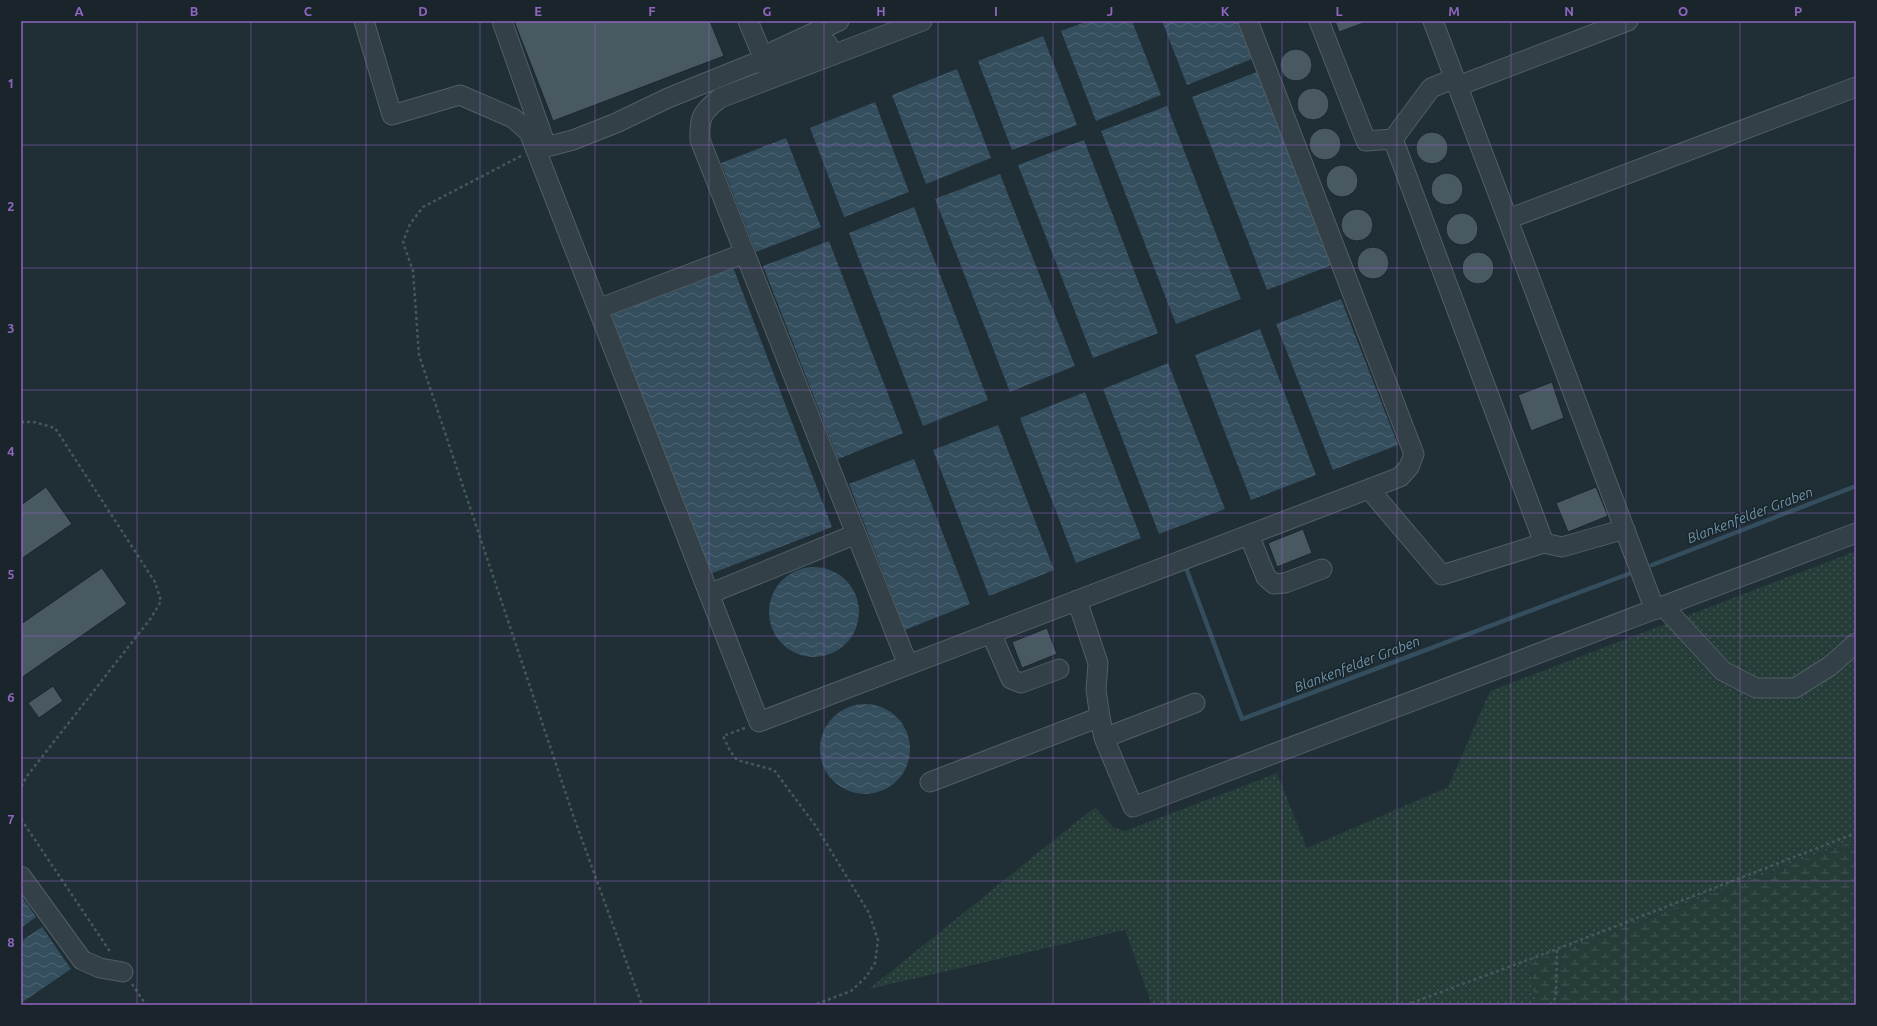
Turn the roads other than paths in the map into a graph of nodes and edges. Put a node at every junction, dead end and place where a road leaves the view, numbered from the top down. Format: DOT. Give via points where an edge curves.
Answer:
graph roads {
  1 [pos="364,21"];
  2 [pos="502,21"];
  3 [pos="748,21"];
  4 [pos="839,21"];
  5 [pos="922,21"];
  6 [pos="1248,21"];
  7 [pos="1319,21"];
  8 [pos="1433,21"];
  9 [pos="1628,21"];
  10 [pos="890,33"];
  11 [pos="757,61"];
  12 [pos="1456,82"];
  13 [pos="1856,86"];
  14 [pos="1393,140"];
  15 [pos="541,148"];
  16 [pos="1508,219"];
  17 [pos="745,252"];
  18 [pos="598,309"];
  19 [pos="1369,489"];
  20 [pos="1625,529"];
  21 [pos="1856,533"];
  22 [pos="856,534"];
  23 [pos="1249,535"];
  24 [pos="1544,543"];
  25 [pos="1322,568"];
  26 [pos="709,594"];
  27 [pos="1077,600"];
  28 [pos="1659,609"];
  29 [pos="991,633"];
  30 [pos="1856,643"];
  31 [pos="908,665"];
  32 [pos="1059,669"];
  33 [pos="1195,703"];
  34 [pos="1100,717"];
  35 [pos="1104,738"];
  36 [pos="930,782"];
  37 [pos="21,876"];
  38 [pos="123,972"];
  1 -- 15 [label="lane" via="392,115 460,95 513,118 529,132"];
  2 -- 15 [label="lane"];
  3 -- 11 [label="lane"];
  4 -- 11 [label="lane" via="777,48"];
  5 -- 10 [label="lane"];
  6 -- 19 [label="lane" via="1414,454 1409,467 1400,477"];
  7 -- 14 [label="lane" via="1366,141"];
  8 -- 12 [label="lane"];
  9 -- 12 [label="lane"];
  10 -- 11 [label="lane" via="862,33 779,60"];
  10 -- 17 [label="lane" via="720,98 706,109 699,125 700,140"];
  11 -- 15 [label="lane" via="616,123 573,140"];
  12 -- 14 [label="lane" via="1431,88"];
  12 -- 16 [label="lane"];
  13 -- 16 [label="lane"];
  14 -- 24 [label="lane"];
  15 -- 18 [label="lane"];
  16 -- 20 [label="lane"];
  17 -- 18 [label="lane"];
  17 -- 22 [label="lane"];
  18 -- 26 [label="lane"];
  19 -- 23 [label="lane"];
  19 -- 24 [label="lane" via="1442,575"];
  20 -- 24 [label="lane" via="1562,547"];
  20 -- 28 [label="lane"];
  21 -- 28 [label="lane"];
  22 -- 26 [label="lane"];
  22 -- 31 [label="lane"];
  23 -- 25 [label="lane" via="1266,577 1274,584 1285,583"];
  23 -- 27 [label="lane"];
  26 -- 31 [label="lane" via="759,722"];
  27 -- 29 [label="lane"];
  27 -- 34 [label="lane" via="1098,663 1096,690"];
  28 -- 30 [label="lane" via="1723,671 1756,688 1795,688 1830,666"];
  28 -- 35 [label="lane" via="1133,807"];
  29 -- 31 [label="lane"];
  29 -- 32 [label="lane" via="1011,679 1021,683"];
  33 -- 35 [label="lane"];
  34 -- 35 [label="lane"];
  34 -- 36 [label="lane"];
  37 -- 38 [label="lane" via="82,960 100,968"];
}
